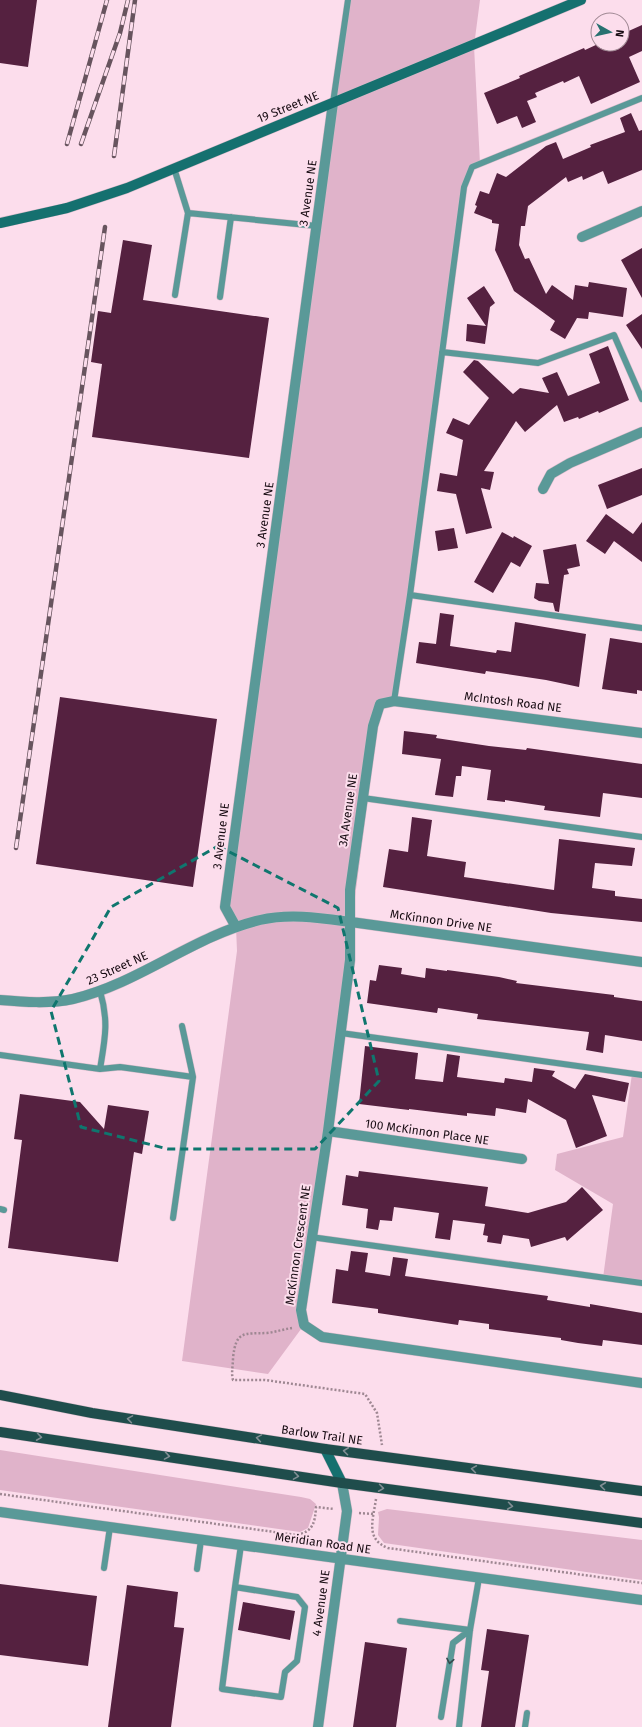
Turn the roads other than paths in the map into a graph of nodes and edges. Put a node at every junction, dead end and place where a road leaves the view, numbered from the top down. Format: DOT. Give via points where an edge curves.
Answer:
graph roads {
  1 [pos="348,0"];
  2 [pos="581,0"];
  3 [pos="642,98"];
  4 [pos="333,103"];
  5 [pos="174,168"];
  6 [pos="642,210"];
  7 [pos="188,213"];
  8 [pos="231,217"];
  9 [pos="0,223"];
  10 [pos="317,226"];
  11 [pos="582,236"];
  12 [pos="175,295"];
  13 [pos="220,297"];
  14 [pos="442,352"];
  15 [pos="642,399"];
  16 [pos="642,432"];
  17 [pos="543,489"];
  18 [pos="410,595"];
  19 [pos="642,628"];
  20 [pos="394,700"];
  21 [pos="380,704"];
  22 [pos="642,733"];
  23 [pos="363,798"];
  24 [pos="642,837"];
  25 [pos="351,922"];
  26 [pos="236,927"];
  27 [pos="642,962"];
  28 [pos="100,991"];
  29 [pos="0,1000"];
  30 [pos="182,1026"];
  31 [pos="340,1033"];
  32 [pos="0,1055"];
  33 [pos="100,1069"];
  34 [pos="642,1075"];
  35 [pos="193,1077"];
  36 [pos="328,1131"];
  37 [pos="522,1159"];
  38 [pos="173,1218"];
  39 [pos="311,1237"];
  40 [pos="642,1283"];
  41 [pos="642,1383"];
  42 [pos="0,1395"];
  43 [pos="0,1432"];
  44 [pos="325,1449"];
  45 [pos="342,1483"];
  46 [pos="642,1491"];
  47 [pos="0,1512"];
  48 [pos="642,1523"];
  49 [pos="110,1527"];
  50 [pos="201,1540"];
  51 [pos="241,1545"];
  52 [pos="341,1559"];
  53 [pos="104,1568"];
  54 [pos="197,1570"];
  55 [pos="479,1578"];
  56 [pos="235,1587"];
  57 [pos="642,1600"];
  58 [pos="400,1621"];
  59 [pos="470,1630"];
  60 [pos="527,1713"];
  61 [pos="441,1717"];
  62 [pos="318,1727"];
  63 [pos="459,1727"];
  64 [pos="525,1727"];
  1 -- 4 [label="lane"];
  2 -- 4 [label="street, 19 Street NE"];
  3 -- 14 [label="lane" via="472,167 464,187"];
  4 -- 5 [label="street, 19 Street NE"];
  4 -- 10 [label="street, 3 Avenue NE"];
  5 -- 7 [label="lane"];
  5 -- 9 [label="street, 19 Street NE" via="127,188 67,208"];
  6 -- 11 [label="street"];
  7 -- 8 [label="lane"];
  7 -- 12 [label="lane"];
  8 -- 10 [label="lane"];
  8 -- 13 [label="lane"];
  10 -- 26 [label="street, 3 Avenue NE" via="225,907"];
  14 -- 15 [label="lane" via="538,363 614,335"];
  14 -- 18 [label="lane"];
  16 -- 17 [label="street" via="570,463 551,474"];
  18 -- 19 [label="lane"];
  18 -- 20 [label="lane"];
  20 -- 21 [label="street, McIntosh Road NE"];
  20 -- 22 [label="street, McIntosh Road NE"];
  21 -- 23 [label="street, 3A Avenue NE" via="373,726"];
  23 -- 24 [label="lane"];
  23 -- 25 [label="street, 3A Avenue NE" via="350,890"];
  25 -- 26 [label="street, McKinnon Drive NE" via="307,916 261,920"];
  25 -- 27 [label="street, McKinnon Drive NE"];
  25 -- 31 [label="street, McKinnon Crescent NE" via="350,960"];
  26 -- 28 [label="street, 23 Street NE" via="206,938 128,980"];
  28 -- 29 [label="street, 23 Street NE" via="71,1000"];
  28 -- 33 [label="lane" via="106,1009"];
  30 -- 35 [label="lane"];
  31 -- 34 [label="lane"];
  31 -- 36 [label="street, McKinnon Crescent NE"];
  32 -- 33 [label="lane"];
  33 -- 35 [label="lane" via="120,1067"];
  35 -- 38 [label="lane"];
  36 -- 37 [label="street, 100 McKinnon Place NE"];
  36 -- 39 [label="street, McKinnon Crescent NE"];
  39 -- 40 [label="lane"];
  39 -- 41 [label="street, McKinnon Crescent NE" via="301,1310 304,1325 322,1337"];
  44 -- 42 [label="main road, Barlow Trail NE, one-way" via="92,1413"];
  43 -- 45 [label="main road, one-way"];
  44 -- 45 [label="street"];
  46 -- 44 [label="main road, Barlow Trail NE, one-way"];
  45 -- 48 [label="main road, one-way"];
  45 -- 52 [label="street, 4 Avenue NE" via="347,1511"];
  47 -- 49 [label="street, Meridian Road NE"];
  49 -- 50 [label="street, Meridian Road NE"];
  49 -- 53 [label="lane"];
  50 -- 51 [label="street, Meridian Road NE"];
  50 -- 54 [label="lane"];
  51 -- 52 [label="street, Meridian Road NE"];
  51 -- 56 [label="lane"];
  52 -- 55 [label="street, Meridian Road NE"];
  52 -- 62 [label="street, 4 Avenue NE"];
  55 -- 57 [label="street, Meridian Road NE"];
  55 -- 59 [label="lane"];
  56 -- 56 [label="lane" via="297,1597 305,1607 297,1661 284,1672 281,1697 222,1689"];
  58 -- 59 [label="lane"];
  59 -- 61 [label="lane, one-way" via="453,1643"];
  59 -- 63 [label="lane"];
  60 -- 64 [label="lane"];
}
